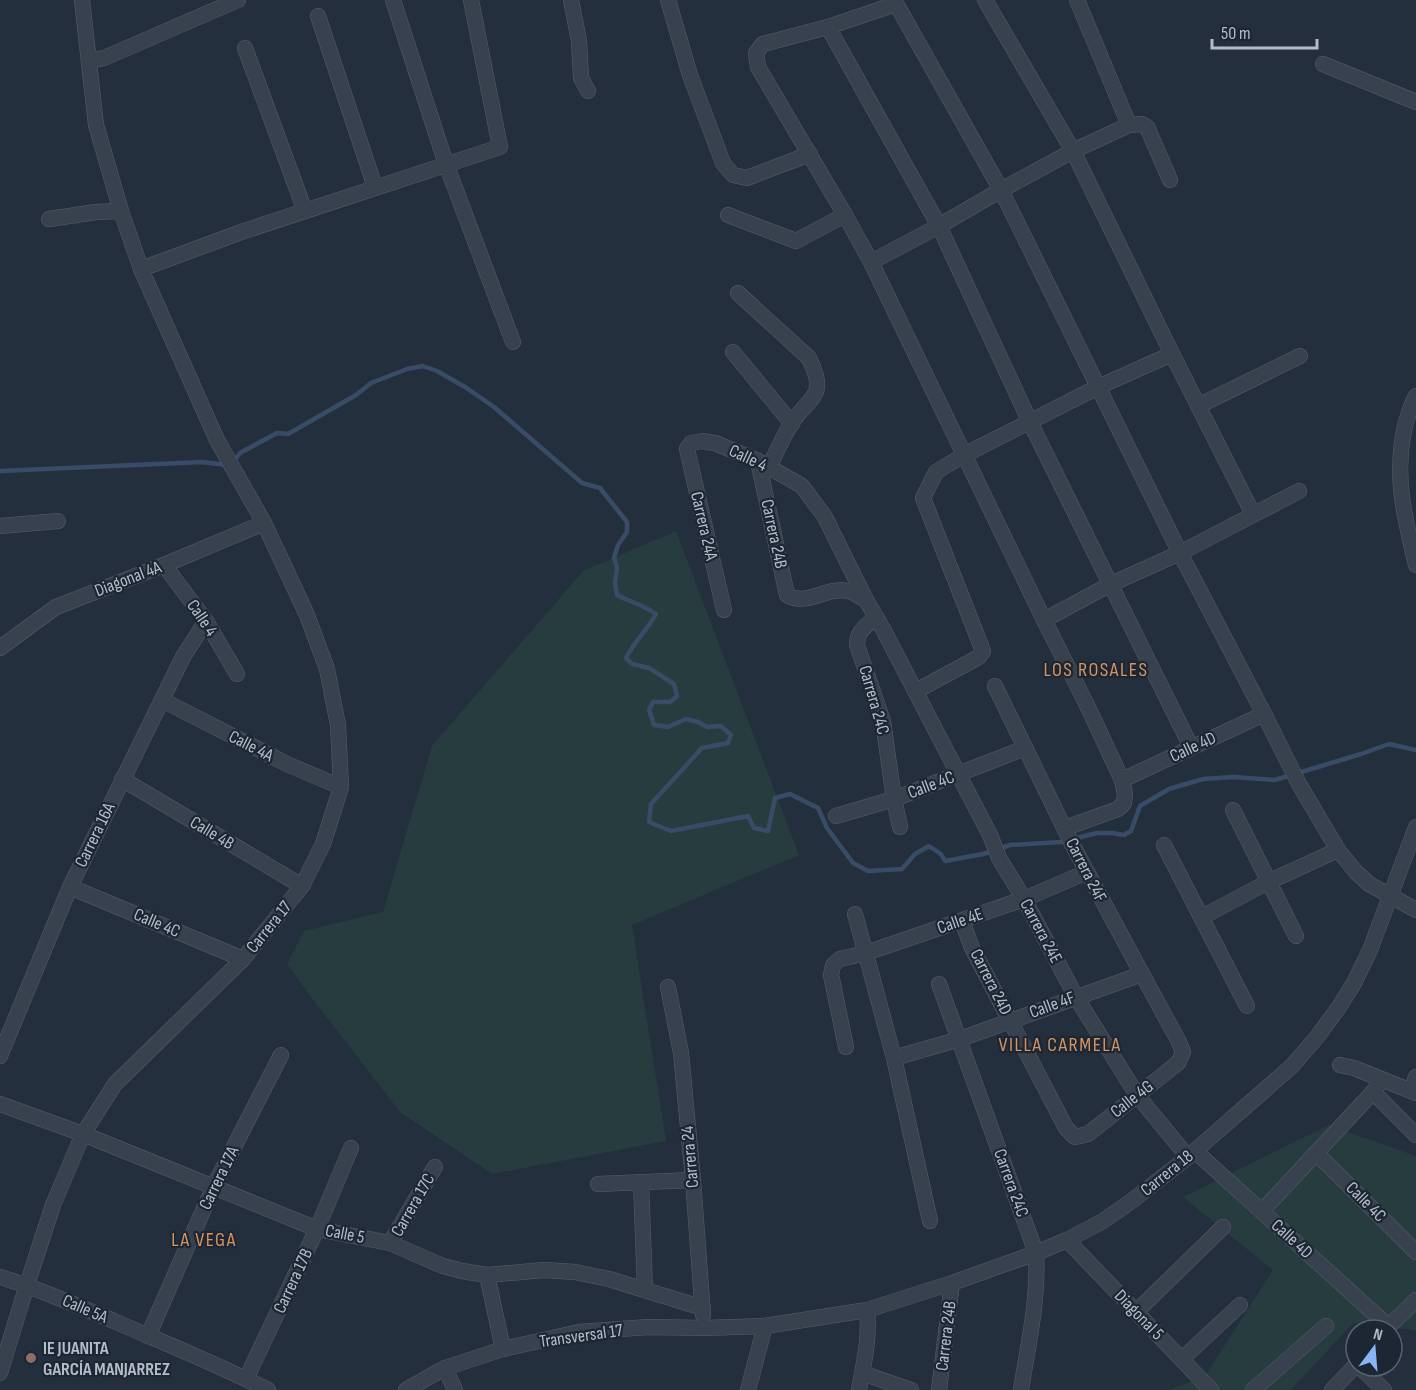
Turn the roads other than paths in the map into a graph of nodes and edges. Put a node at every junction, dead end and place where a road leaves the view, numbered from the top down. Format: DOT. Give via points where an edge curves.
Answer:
graph roads {
  1 [pos="82,0"];
  2 [pos="238,0"];
  3 [pos="393,0"];
  4 [pos="471,0"];
  5 [pos="571,0"];
  6 [pos="668,0"];
  7 [pos="984,0"];
  8 [pos="1077,0"];
  9 [pos="895,2"];
  10 [pos="318,16"];
  11 [pos="828,27"];
  12 [pos="245,48"];
  13 [pos="89,61"];
  14 [pos="1323,64"];
  15 [pos="588,91"];
  16 [pos="1416,102"];
  17 [pos="1129,125"];
  18 [pos="1072,151"];
  19 [pos="810,154"];
  20 [pos="446,164"];
  21 [pos="1170,180"];
  22 [pos="375,187"];
  23 [pos="1001,190"];
  24 [pos="121,211"];
  25 [pos="305,211"];
  26 [pos="728,215"];
  27 [pos="845,215"];
  28 [pos="50,219"];
  29 [pos="939,226"];
  30 [pos="871,262"];
  31 [pos="141,269"];
  32 [pos="738,293"];
  33 [pos="513,342"];
  34 [pos="733,352"];
  35 [pos="1172,354"];
  36 [pos="1300,356"];
  37 [pos="1098,387"];
  38 [pos="1416,396"];
  39 [pos="1198,406"];
  40 [pos="1030,422"];
  41 [pos="792,424"];
  42 [pos="1401,440"];
  43 [pos="691,443"];
  44 [pos="1416,451"];
  45 [pos="964,455"];
  46 [pos="764,464"];
  47 [pos="802,486"];
  48 [pos="1299,491"];
  49 [pos="1253,514"];
  50 [pos="58,521"];
  51 [pos="264,523"];
  52 [pos="0,526"];
  53 [pos="1180,553"];
  54 [pos="164,565"];
  55 [pos="1416,565"];
  56 [pos="1111,584"];
  57 [pos="866,600"];
  58 [pos="724,610"];
  59 [pos="876,617"];
  60 [pos="1044,620"];
  61 [pos="206,621"];
  62 [pos="0,648"];
  63 [pos="237,674"];
  64 [pos="994,686"];
  65 [pos="916,691"];
  66 [pos="162,700"];
  67 [pos="1264,714"];
  68 [pos="1191,747"];
  69 [pos="1025,748"];
  70 [pos="958,774"];
  71 [pos="122,779"];
  72 [pos="1122,780"];
  73 [pos="342,787"];
  74 [pos="894,800"];
  75 [pos="1233,810"];
  76 [pos="836,816"];
  77 [pos="900,827"];
  78 [pos="1416,827"];
  79 [pos="1068,834"];
  80 [pos="1164,845"];
  81 [pos="1338,850"];
  82 [pos="1087,872"];
  83 [pos="1268,882"];
  84 [pos="302,886"];
  85 [pos="70,887"];
  86 [pos="1390,897"];
  87 [pos="1024,899"];
  88 [pos="1416,910"];
  89 [pos="855,914"];
  90 [pos="1202,917"];
  91 [pos="962,921"];
  92 [pos="1296,936"];
  93 [pos="866,953"];
  94 [pos="243,959"];
  95 [pos="1142,974"];
  96 [pos="939,984"];
  97 [pos="668,987"];
  98 [pos="1076,997"];
  99 [pos="1247,1006"];
  100 [pos="1011,1021"];
  101 [pos="960,1039"];
  102 [pos="846,1047"];
  103 [pos="1183,1052"];
  104 [pos="281,1055"];
  105 [pos="0,1056"];
  106 [pos="894,1058"];
  107 [pos="1340,1065"];
  108 [pos="1378,1086"];
  109 [pos="1414,1087"];
  110 [pos="1137,1095"];
  111 [pos="0,1104"];
  112 [pos="83,1134"];
  113 [pos="1416,1135"];
  114 [pos="1075,1137"];
  115 [pos="351,1148"];
  116 [pos="1317,1153"];
  117 [pos="1192,1154"];
  118 [pos="435,1167"];
  119 [pos="693,1180"];
  120 [pos="641,1182"];
  121 [pos="598,1184"];
  122 [pos="213,1188"];
  123 [pos="1262,1211"];
  124 [pos="930,1221"];
  125 [pos="1222,1227"];
  126 [pos="317,1229"];
  127 [pos="1067,1240"];
  128 [pos="390,1244"];
  129 [pos="1416,1252"];
  130 [pos="1036,1253"];
  131 [pos="487,1275"];
  132 [pos="0,1277"];
  133 [pos="952,1283"];
  134 [pos="27,1285"];
  135 [pos="645,1290"];
  136 [pos="1416,1300"];
  137 [pos="1240,1305"];
  138 [pos="703,1308"];
  139 [pos="867,1310"];
  140 [pos="1136,1312"];
  141 [pos="1376,1318"];
  142 [pos="1397,1318"];
  143 [pos="765,1326"];
  144 [pos="1326,1326"];
  145 [pos="705,1328"];
  146 [pos="148,1336"];
  147 [pos="503,1348"];
  148 [pos="1182,1359"];
  149 [pos="0,1368"];
  150 [pos="445,1368"];
  151 [pos="862,1373"];
  152 [pos="1344,1378"];
  153 [pos="1372,1378"];
  154 [pos="246,1379"];
  155 [pos="268,1390"];
  156 [pos="406,1390"];
  157 [pos="455,1390"];
  158 [pos="748,1390"];
  159 [pos="859,1390"];
  160 [pos="911,1390"];
  161 [pos="939,1390"];
  162 [pos="1021,1390"];
  163 [pos="1211,1390"];
  164 [pos="1253,1390"];
  165 [pos="1332,1390"];
  166 [pos="1384,1390"];
  1 -- 13 [label="street, Carrera 17"];
  2 -- 13 [label="street"];
  3 -- 20 [label="street"];
  4 -- 20 [label="street" via="500,147"];
  5 -- 15 [label="street" via="581,78"];
  6 -- 19 [label="street" via="690,75 723,163 733,175 747,178"];
  7 -- 18 [label="street"];
  8 -- 17 [label="street"];
  9 -- 11 [label="street"];
  9 -- 23 [label="street"];
  10 -- 22 [label="street"];
  11 -- 19 [label="street" via="764,44 756,53 758,67"];
  11 -- 29 [label="street"];
  12 -- 25 [label="street"];
  13 -- 24 [label="street, Carrera 17" via="96,124"];
  14 -- 16 [label="street"];
  17 -- 18 [label="street"];
  17 -- 21 [label="street" via="1147,128"];
  18 -- 23 [label="street"];
  18 -- 35 [label="street"];
  19 -- 27 [label="street"];
  20 -- 22 [label="street"];
  20 -- 33 [label="street"];
  22 -- 25 [label="street"];
  23 -- 29 [label="street"];
  23 -- 37 [label="street"];
  24 -- 28 [label="street"];
  24 -- 31 [label="street, Carrera 17"];
  25 -- 31 [label="street"];
  26 -- 27 [label="street" via="796,241"];
  27 -- 30 [label="street"];
  29 -- 30 [label="street"];
  29 -- 40 [label="street"];
  30 -- 45 [label="street"];
  31 -- 51 [label="street, Carrera 17" via="218,440"];
  32 -- 41 [label="street" via="809,358 815,372 816,392"];
  34 -- 41 [label="street"];
  35 -- 37 [label="street"];
  35 -- 39 [label="street"];
  36 -- 39 [label="street"];
  37 -- 40 [label="street"];
  37 -- 53 [label="street"];
  38 -- 42 [label="street"];
  39 -- 49 [label="street"];
  40 -- 45 [label="street"];
  40 -- 56 [label="street"];
  41 -- 46 [label="street"];
  42 -- 44 [label="street"];
  42 -- 55 [label="street" via="1402,498"];
  43 -- 46 [label="street, Calle 4" via="715,443"];
  43 -- 58 [label="street, Carrera 24A" via="687,449"];
  45 -- 60 [label="street"];
  45 -- 65 [label="street" via="936,472 923,498 983,651 979,657"];
  46 -- 47 [label="street, Calle 4"];
  46 -- 57 [label="street, Carrera 24B" via="787,595 798,600 844,590"];
  47 -- 57 [label="street, Carrera 24C" via="825,516"];
  48 -- 49 [label="street"];
  49 -- 53 [label="street"];
  50 -- 52 [label="street"];
  51 -- 54 [label="street, Diagonal 4A"];
  51 -- 73 [label="street, Carrera 17" via="308,615 327,669 338,725"];
  53 -- 56 [label="street"];
  53 -- 67 [label="street"];
  54 -- 61 [label="street, Calle 4"];
  54 -- 62 [label="street, Diagonal 4A" via="56,607"];
  56 -- 60 [label="street"];
  56 -- 68 [label="street"];
  57 -- 59 [label="street, Carrera 24C"];
  59 -- 65 [label="street, Carrera 24C"];
  59 -- 74 [label="street, Carrera 24C" via="860,631 857,645 884,721"];
  60 -- 72 [label="street"];
  61 -- 63 [label="street, Calle 4"];
  61 -- 66 [label="street, Carrera 16A"];
  64 -- 69 [label="street, Carrera 24F"];
  65 -- 70 [label="street, Carrera 24E"];
  66 -- 71 [label="street, Carrera 16A"];
  66 -- 73 [label="street, Calle 4A" via="289,765"];
  67 -- 68 [label="street, Calle 4D"];
  67 -- 81 [label="street"];
  68 -- 72 [label="street, Calle 4D"];
  69 -- 70 [label="street, Calle 4C"];
  69 -- 79 [label="street, Carrera 24F"];
  70 -- 74 [label="street, Calle 4C"];
  70 -- 87 [label="street, Carrera 24E"];
  71 -- 84 [label="street, Calle 4B"];
  71 -- 85 [label="street, Carrera 16A"];
  72 -- 79 [label="street" via="1124,803"];
  73 -- 84 [label="street, Carrera 17" via="323,844"];
  74 -- 76 [label="street, Calle 4C"];
  74 -- 77 [label="street, Carrera 24C"];
  75 -- 83 [label="street"];
  78 -- 86 [label="street, Carrera 18"];
  79 -- 82 [label="street, Carrera 24F"];
  80 -- 90 [label="street"];
  81 -- 83 [label="street"];
  81 -- 86 [label="street" via="1368,884"];
  82 -- 87 [label="street, Calle 4E"];
  82 -- 95 [label="street, Carrera 24F"];
  83 -- 90 [label="street"];
  83 -- 92 [label="street"];
  84 -- 94 [label="street, Carrera 17"];
  85 -- 94 [label="street, Calle 4C"];
  85 -- 105 [label="street, Carrera 16A"];
  86 -- 88 [label="street"];
  86 -- 117 [label="street, Carrera 18" via="1354,983 1317,1037 1292,1066"];
  87 -- 91 [label="street, Calle 4E"];
  87 -- 98 [label="street, Carrera 24E"];
  89 -- 93 [label="street"];
  90 -- 99 [label="street"];
  91 -- 93 [label="street, Calle 4E"];
  91 -- 100 [label="street, Carrera 24D"];
  93 -- 102 [label="street, Calle 4E" via="840,959 833,965 831,975"];
  93 -- 106 [label="street"];
  94 -- 112 [label="street, Carrera 17" via="115,1084"];
  95 -- 98 [label="street, Calle 4F"];
  95 -- 103 [label="street, Carrera 24F"];
  96 -- 101 [label="street, Carrera 24C"];
  97 -- 119 [label="street, Carrera 24" via="681,1053"];
  98 -- 100 [label="street, Calle 4F"];
  98 -- 110 [label="street, Carrera 24E"];
  100 -- 101 [label="street, Calle 4F"];
  100 -- 114 [label="street, Carrera 24D" via="1066,1128"];
  101 -- 106 [label="street, Calle 4F"];
  101 -- 130 [label="street, Carrera 24C"];
  103 -- 110 [label="street, Calle 4G" via="1178,1063"];
  104 -- 122 [label="street, Carrera 17A"];
  106 -- 124 [label="street"];
  107 -- 108 [label="street" via="1354,1068"];
  108 -- 109 [label="street"];
  108 -- 113 [label="street"];
  108 -- 116 [label="street"];
  110 -- 114 [label="street, Calle 4G" via="1088,1134"];
  110 -- 117 [label="street, Carrera 24E"];
  111 -- 112 [label="street, Calle 5"];
  112 -- 122 [label="street, Calle 5"];
  112 -- 134 [label="street, Carrera 17" via="53,1205"];
  115 -- 126 [label="street, Carrera 17B"];
  116 -- 123 [label="street"];
  116 -- 129 [label="street, Calle 4C"];
  117 -- 123 [label="street, Calle 4D"];
  117 -- 127 [label="street, Carrera 18" via="1103,1221"];
  118 -- 128 [label="street, Carrera 17C"];
  119 -- 120 [label="street"];
  119 -- 138 [label="street, Carrera 24"];
  120 -- 121 [label="street"];
  120 -- 135 [label="street"];
  122 -- 126 [label="street, Calle 5"];
  122 -- 146 [label="street, Carrera 17A"];
  123 -- 141 [label="street, Calle 4D"];
  125 -- 140 [label="street"];
  126 -- 128 [label="street, Calle 5"];
  126 -- 154 [label="street, Carrera 17B"];
  127 -- 130 [label="street, Carrera 18"];
  127 -- 140 [label="street, Diagonal 5"];
  128 -- 131 [label="street, Calle 5" via="443,1266"];
  130 -- 133 [label="street, Carrera 18"];
  130 -- 162 [label="street, Carrera 24C" via="1036,1292"];
  131 -- 135 [label="street, Calle 5" via="544,1270 575,1272"];
  131 -- 147 [label="street"];
  132 -- 134 [label="street, Calle 5A"];
  133 -- 139 [label="street, Carrera 18"];
  133 -- 161 [label="street, Carrera 24B"];
  134 -- 146 [label="street, Calle 5A"];
  134 -- 149 [label="street, Carrera 17"];
  135 -- 138 [label="street, Calle 5"];
  136 -- 142 [label="street"];
  137 -- 148 [label="street"];
  138 -- 145 [label="street, Carrera 24"];
  139 -- 143 [label="street, Carrera 18"];
  139 -- 151 [label="street" via="868,1341"];
  140 -- 148 [label="street, Diagonal 5"];
  143 -- 145 [label="street, Transversal 17"];
  143 -- 158 [label="street"];
  144 -- 164 [label="street"];
  145 -- 147 [label="street, Transversal 17" via="579,1332"];
  146 -- 154 [label="street, Calle 5A"];
  147 -- 150 [label="street, Transversal 17"];
  148 -- 163 [label="street, Diagonal 5"];
  150 -- 156 [label="street, Transversal 17"];
  150 -- 157 [label="street"];
  151 -- 159 [label="street"];
  151 -- 160 [label="street"];
  152 -- 165 [label="street"];
  153 -- 166 [label="street"];
  154 -- 155 [label="street, Calle 5A"];
}
